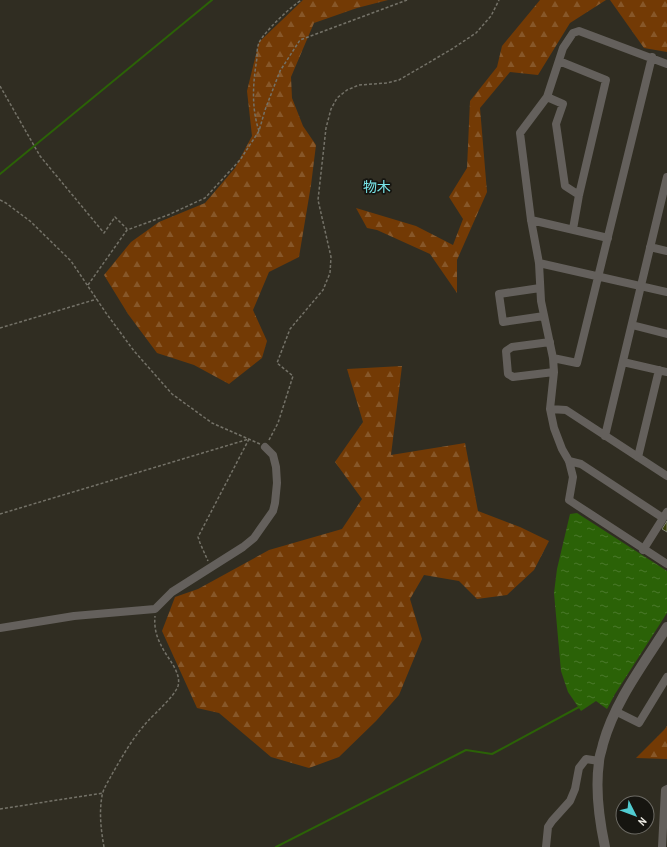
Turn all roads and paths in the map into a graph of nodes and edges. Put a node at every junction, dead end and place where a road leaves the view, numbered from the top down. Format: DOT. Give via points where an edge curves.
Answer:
graph roads {
  1 [pos="302,0"];
  2 [pos="407,0"];
  3 [pos="499,0"];
  4 [pos="652,57"];
  5 [pos="559,61"];
  6 [pos="667,64"];
  7 [pos="0,86"];
  8 [pos="547,97"];
  9 [pos="259,131"];
  10 [pos="667,177"];
  11 [pos="579,195"];
  12 [pos="0,200"];
  13 [pos="531,220"];
  14 [pos="573,229"];
  15 [pos="127,230"];
  16 [pos="608,238"];
  17 [pos="650,247"];
  18 [pos="667,251"];
  19 [pos="539,263"];
  20 [pos="599,277"];
  21 [pos="88,285"];
  22 [pos="641,287"];
  23 [pos="540,288"];
  24 [pos="667,292"];
  25 [pos="97,299"];
  26 [pos="544,316"];
  27 [pos="632,325"];
  28 [pos="0,328"];
  29 [pos="667,334"];
  30 [pos="550,342"];
  31 [pos="553,358"];
  32 [pos="623,362"];
  33 [pos="663,371"];
  34 [pos="554,372"];
  35 [pos="550,409"];
  36 [pos="605,436"];
  37 [pos="249,439"];
  38 [pos="266,447"];
  39 [pos="638,457"];
  40 [pos="569,461"];
  41 [pos="667,476"];
  42 [pos="0,514"];
  43 [pos="665,515"];
  44 [pos="643,550"];
  45 [pos="667,564"];
  46 [pos="211,566"];
  47 [pos="156,609"];
  48 [pos="667,627"];
  49 [pos="0,628"];
  50 [pos="667,677"];
  51 [pos="615,711"];
  52 [pos="599,761"];
  53 [pos="667,788"];
  54 [pos="102,794"];
  55 [pos="0,809"];
  56 [pos="104,847"];
  57 [pos="546,847"];
  58 [pos="605,847"];
  59 [pos="662,847"];
  1 -- 9 [label="path" via="282,15 259,42 253,80 255,120"];
  2 -- 9 [label="path" via="300,40 280,71"];
  3 -- 38 [label="path" via="491,16 476,33 452,49 399,80 359,85 347,90 337,98 331,109 326,128 318,200 331,257 330,273 323,290 290,329 277,363 293,376 278,423"];
  4 -- 5 [label="street" via="579,31 573,33 563,48"];
  4 -- 6 [label="street"];
  4 -- 16 [label="street"];
  5 -- 8 [label="street"];
  5 -- 11 [label="street" via="606,80"];
  7 -- 15 [label="path" via="40,156 104,232 115,217"];
  8 -- 11 [label="street" via="563,104 556,124 565,186"];
  8 -- 13 [label="street" via="520,133"];
  9 -- 15 [label="path" via="240,160 205,198"];
  10 -- 17 [label="street"];
  11 -- 14 [label="street"];
  12 -- 21 [label="path" via="30,221 71,261"];
  13 -- 14 [label="street"];
  13 -- 19 [label="street"];
  14 -- 16 [label="street"];
  15 -- 21 [label="path"];
  16 -- 20 [label="street"];
  17 -- 18 [label="street"];
  17 -- 22 [label="street"];
  19 -- 20 [label="street"];
  19 -- 23 [label="street"];
  20 -- 22 [label="street"];
  20 -- 31 [label="street" via="578,363"];
  21 -- 25 [label="path"];
  22 -- 24 [label="street"];
  22 -- 27 [label="street"];
  23 -- 26 [label="street"];
  23 -- 26 [label="street" via="499,294 503,322"];
  25 -- 28 [label="path"];
  25 -- 37 [label="path" via="134,352 172,394 212,423"];
  26 -- 30 [label="street"];
  27 -- 29 [label="street"];
  27 -- 32 [label="street"];
  30 -- 31 [label="street"];
  30 -- 34 [label="street" via="512,347 506,351 508,374 513,377"];
  31 -- 34 [label="street"];
  32 -- 33 [label="street"];
  32 -- 36 [label="street"];
  33 -- 39 [label="street"];
  34 -- 35 [label="street"];
  35 -- 36 [label="street" via="566,410"];
  35 -- 40 [label="street" via="554,428"];
  36 -- 39 [label="street"];
  37 -- 38 [label="path"];
  37 -- 42 [label="path"];
  37 -- 46 [label="path" via="198,537"];
  38 -- 46 [label="street" via="273,455 276,467 277,483 273,511 254,538"];
  39 -- 41 [label="street"];
  40 -- 43 [label="street" via="581,464"];
  40 -- 44 [label="street" via="573,477 569,500"];
  43 -- 44 [label="street"];
  44 -- 45 [label="street"];
  46 -- 47 [label="street" via="172,592"];
  47 -- 49 [label="street" via="74,616"];
  47 -- 54 [label="path" via="154,622 157,638 179,679 178,687 139,730"];
  48 -- 51 [label="street"];
  50 -- 51 [label="street" via="639,723"];
  51 -- 52 [label="street"];
  52 -- 57 [label="street" via="586,759 579,768 570,801 548,827"];
  52 -- 58 [label="street" via="597,789"];
  53 -- 59 [label="street"];
  54 -- 55 [label="path"];
  54 -- 56 [label="path" via="100,813"];
}
